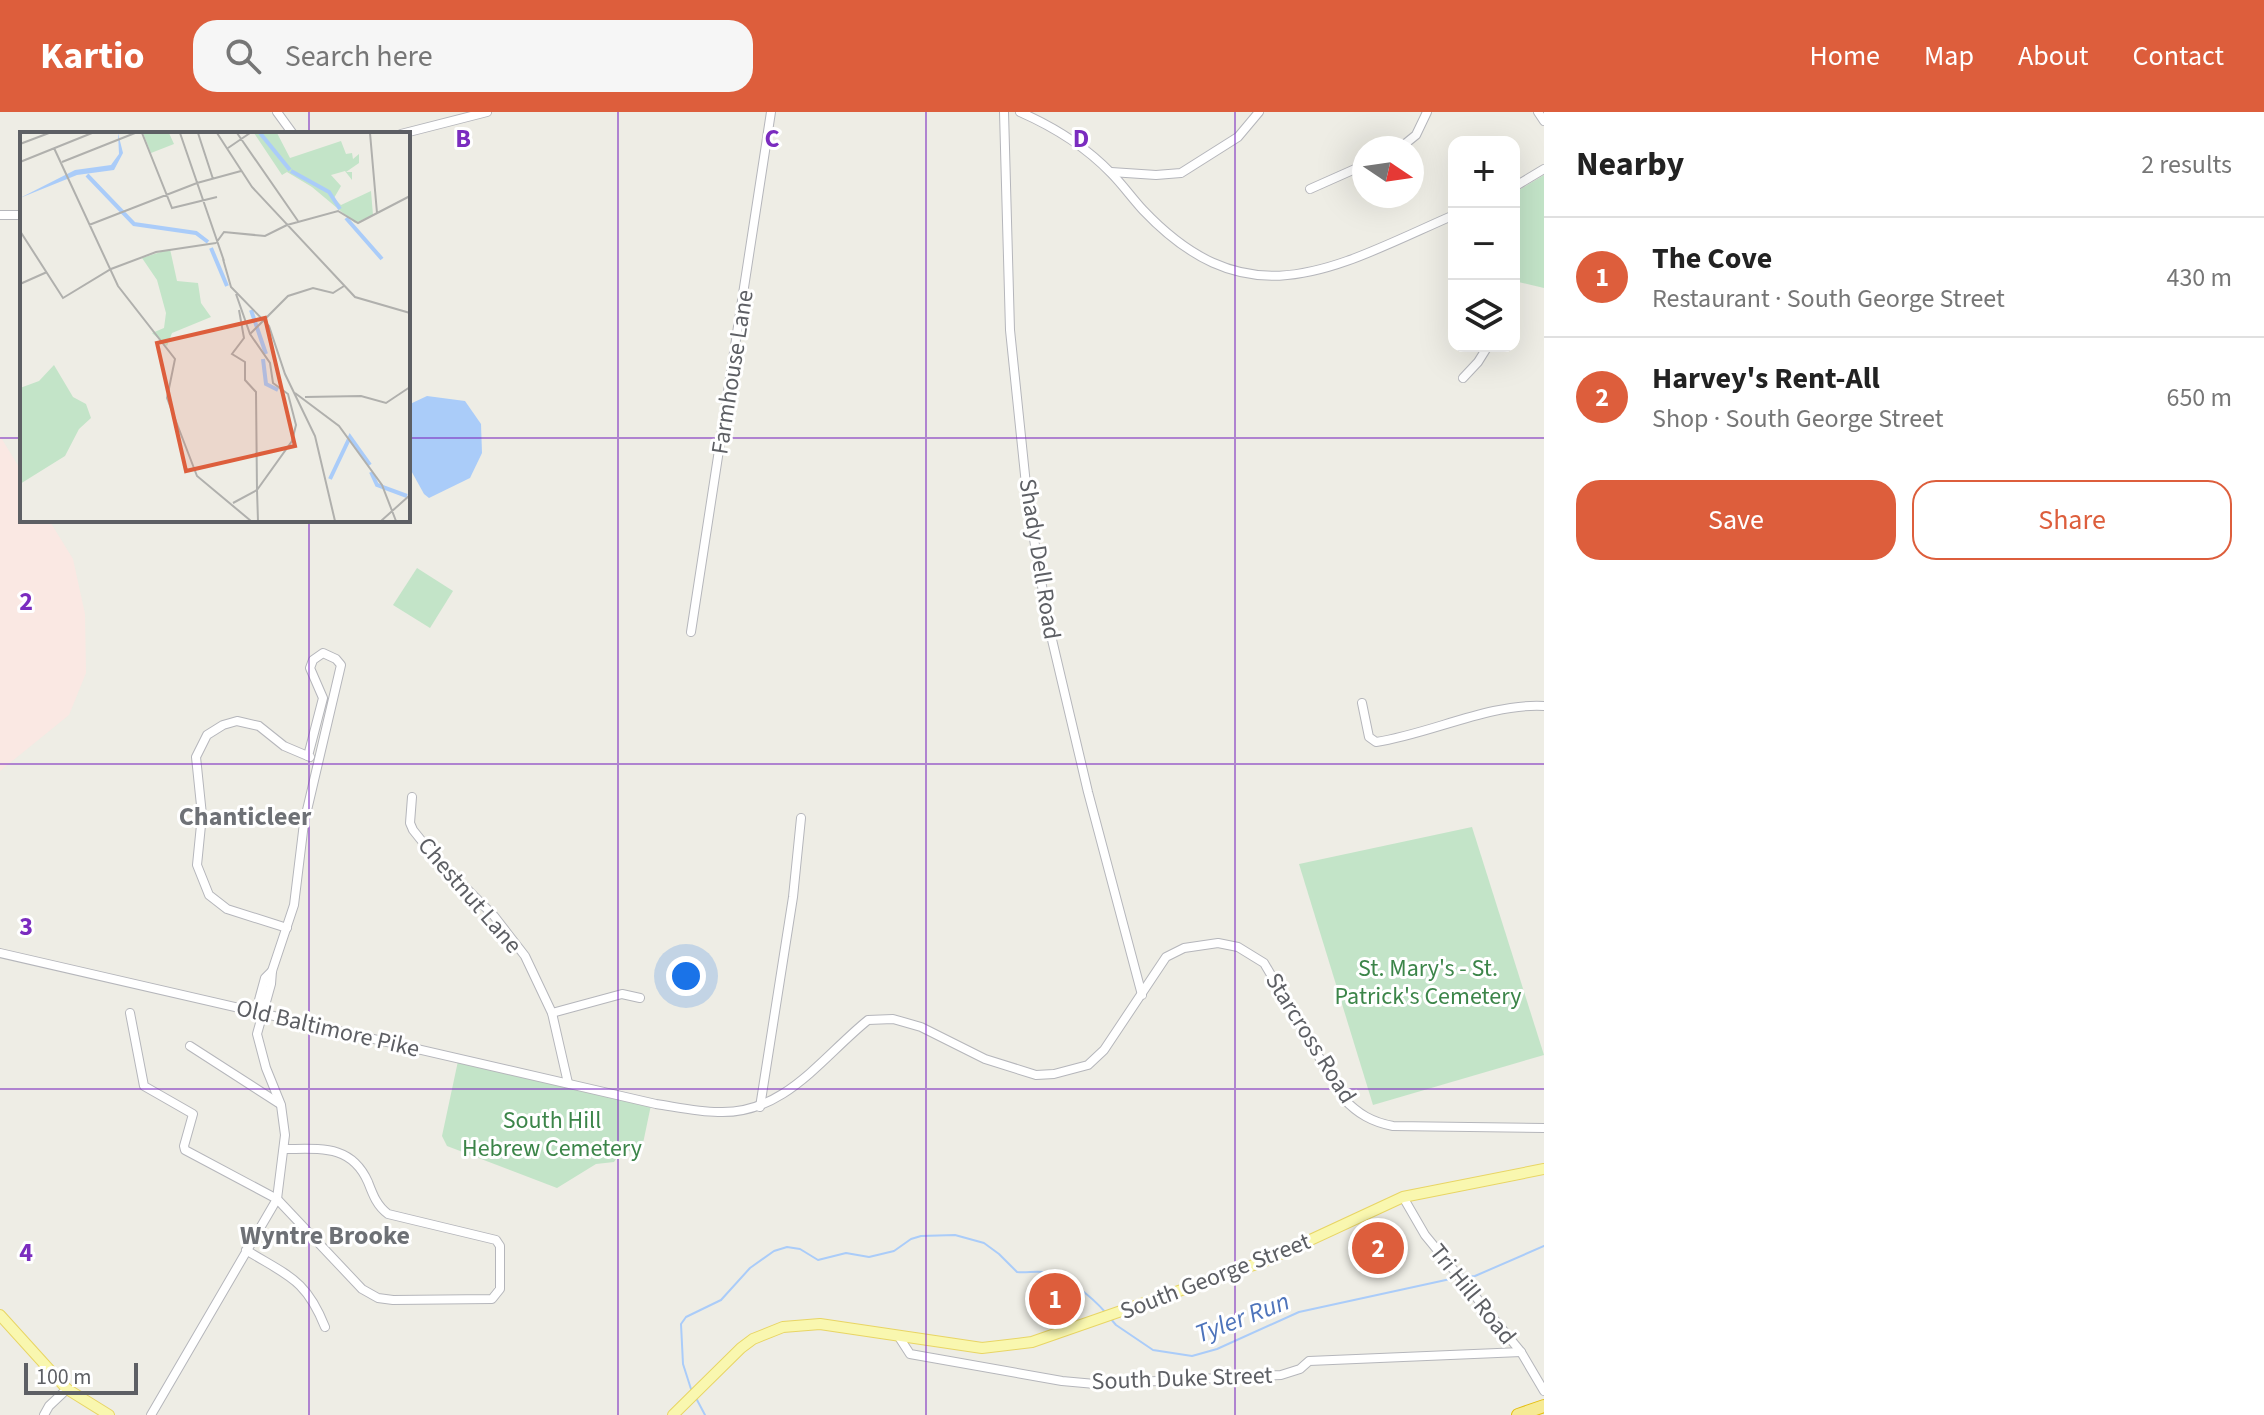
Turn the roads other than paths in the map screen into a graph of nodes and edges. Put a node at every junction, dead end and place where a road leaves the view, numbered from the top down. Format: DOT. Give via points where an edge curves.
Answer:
graph roads {
  1 [pos="277,112"];
  2 [pos="487,112"];
  3 [pos="771,112"];
  4 [pos="1004,112"];
  5 [pos="1020,112"];
  6 [pos="1259,112"];
  7 [pos="1427,112"];
  8 [pos="1538,112"];
  9 [pos="1544,121"];
  10 [pos="292,132"];
  11 [pos="409,132"];
  12 [pos="1415,136"];
  13 [pos="1544,169"];
  14 [pos="1352,170"];
  15 [pos="1111,172"];
  16 [pos="1520,183"];
  17 [pos="1310,189"];
  18 [pos="1448,218"];
  19 [pos="1484,352"];
  20 [pos="1463,378"];
  21 [pos="691,632"];
  22 [pos="1362,703"];
  23 [pos="1544,706"];
  24 [pos="308,756"];
  25 [pos="318,760"];
  26 [pos="412,797"];
  27 [pos="801,818"];
  28 [pos="287,928"];
  29 [pos="0,953"];
  30 [pos="1142,995"];
  31 [pos="640,998"];
  32 [pos="260,1012"];
  33 [pos="130,1013"];
  34 [pos="552,1013"];
  35 [pos="190,1046"];
  36 [pos="568,1083"];
  37 [pos="656,1104"];
  38 [pos="281,1105"];
  39 [pos="760,1107"];
  40 [pos="1544,1128"];
  41 [pos="284,1149"];
  42 [pos="1544,1169"];
  43 [pos="1403,1197"];
  44 [pos="277,1199"];
  45 [pos="246,1250"];
  46 [pos="0,1315"];
  47 [pos="325,1327"];
  48 [pos="899,1337"];
  49 [pos="1521,1352"];
  50 [pos="67,1389"];
  51 [pos="1544,1391"];
  52 [pos="1544,1406"];
  53 [pos="1521,1414"];
  54 [pos="44,1415"];
  55 [pos="109,1415"];
  56 [pos="151,1415"];
  57 [pos="673,1415"];
  1 -- 10 [label="street"];
  2 -- 11 [label="street"];
  3 -- 21 [label="street, Farmhouse Lane"];
  4 -- 30 [label="street, Shady Dell Road" via="1010,330 1028,504 1049,627"];
  5 -- 15 [label="street" via="1063,134"];
  6 -- 15 [label="street" via="1238,137 1181,173"];
  7 -- 12 [label="street"];
  8 -- 9 [label="street"];
  13 -- 16 [label="street"];
  14 -- 17 [label="street"];
  15 -- 18 [label="street" via="1183,247 1211,264 1246,274 1284,276 1329,268"];
  19 -- 20 [label="street"];
  22 -- 23 [label="street" via="1369,737 1376,742 1529,705"];
  24 -- 25 [label="street"];
  24 -- 25 [label="street" via="323,698 310,668 323,653 341,665"];
  24 -- 28 [label="street" via="284,746 259,726 237,721 207,735 196,757 202,815 197,865 209,895 227,909"];
  25 -- 28 [label="street"];
  26 -- 34 [label="street, Chestnut Lane" via="413,830 525,956"];
  27 -- 39 [label="street"];
  28 -- 32 [label="street"];
  29 -- 32 [label="street, Old Baltimore Pike"];
  30 -- 39 [label="street, Starcross Road" via="1088,1065 1054,1074 1036,1075 985,1059 921,1027 868,1020 793,1087"];
  30 -- 40 [label="street, Starcross Road" via="1166,957 1184,948 1218,943 1238,947 1264,963 1355,1111 1393,1126"];
  31 -- 34 [label="street" via="622,994"];
  32 -- 36 [label="street, Old Baltimore Pike"];
  32 -- 38 [label="street" via="258,1044"];
  33 -- 44 [label="street" via="144,1086 193,1114 185,1150"];
  34 -- 36 [label="street, Chestnut Lane"];
  35 -- 38 [label="street"];
  36 -- 37 [label="street, Old Baltimore Pike"];
  37 -- 39 [label="street, Starcross Road" via="719,1112"];
  38 -- 41 [label="street"];
  41 -- 44 [label="street"];
  41 -- 44 [label="street" via="342,1154 361,1167 377,1204 388,1214 496,1240 500,1289 492,1299 378,1298 362,1289"];
  42 -- 43 [label="main road, South George Street"];
  43 -- 48 [label="main road, South George Street" via="1265,1261 1032,1342 997,1348"];
  43 -- 49 [label="street, Tri Hill Road" via="1425,1235"];
  44 -- 45 [label="street"];
  45 -- 47 [label="street" via="307,1290"];
  45 -- 56 [label="street"];
  46 -- 50 [label="main road"];
  48 -- 49 [label="street, South Duke Street" via="910,1354 1095,1384 1281,1375 1309,1361"];
  48 -- 57 [label="main road, South George Street" via="820,1324 783,1327 753,1339"];
  49 -- 51 [label="street, Tri Hill Road"];
  50 -- 54 [label="street"];
  50 -- 55 [label="main road"];
  52 -- 53 [label="highway"];
}
